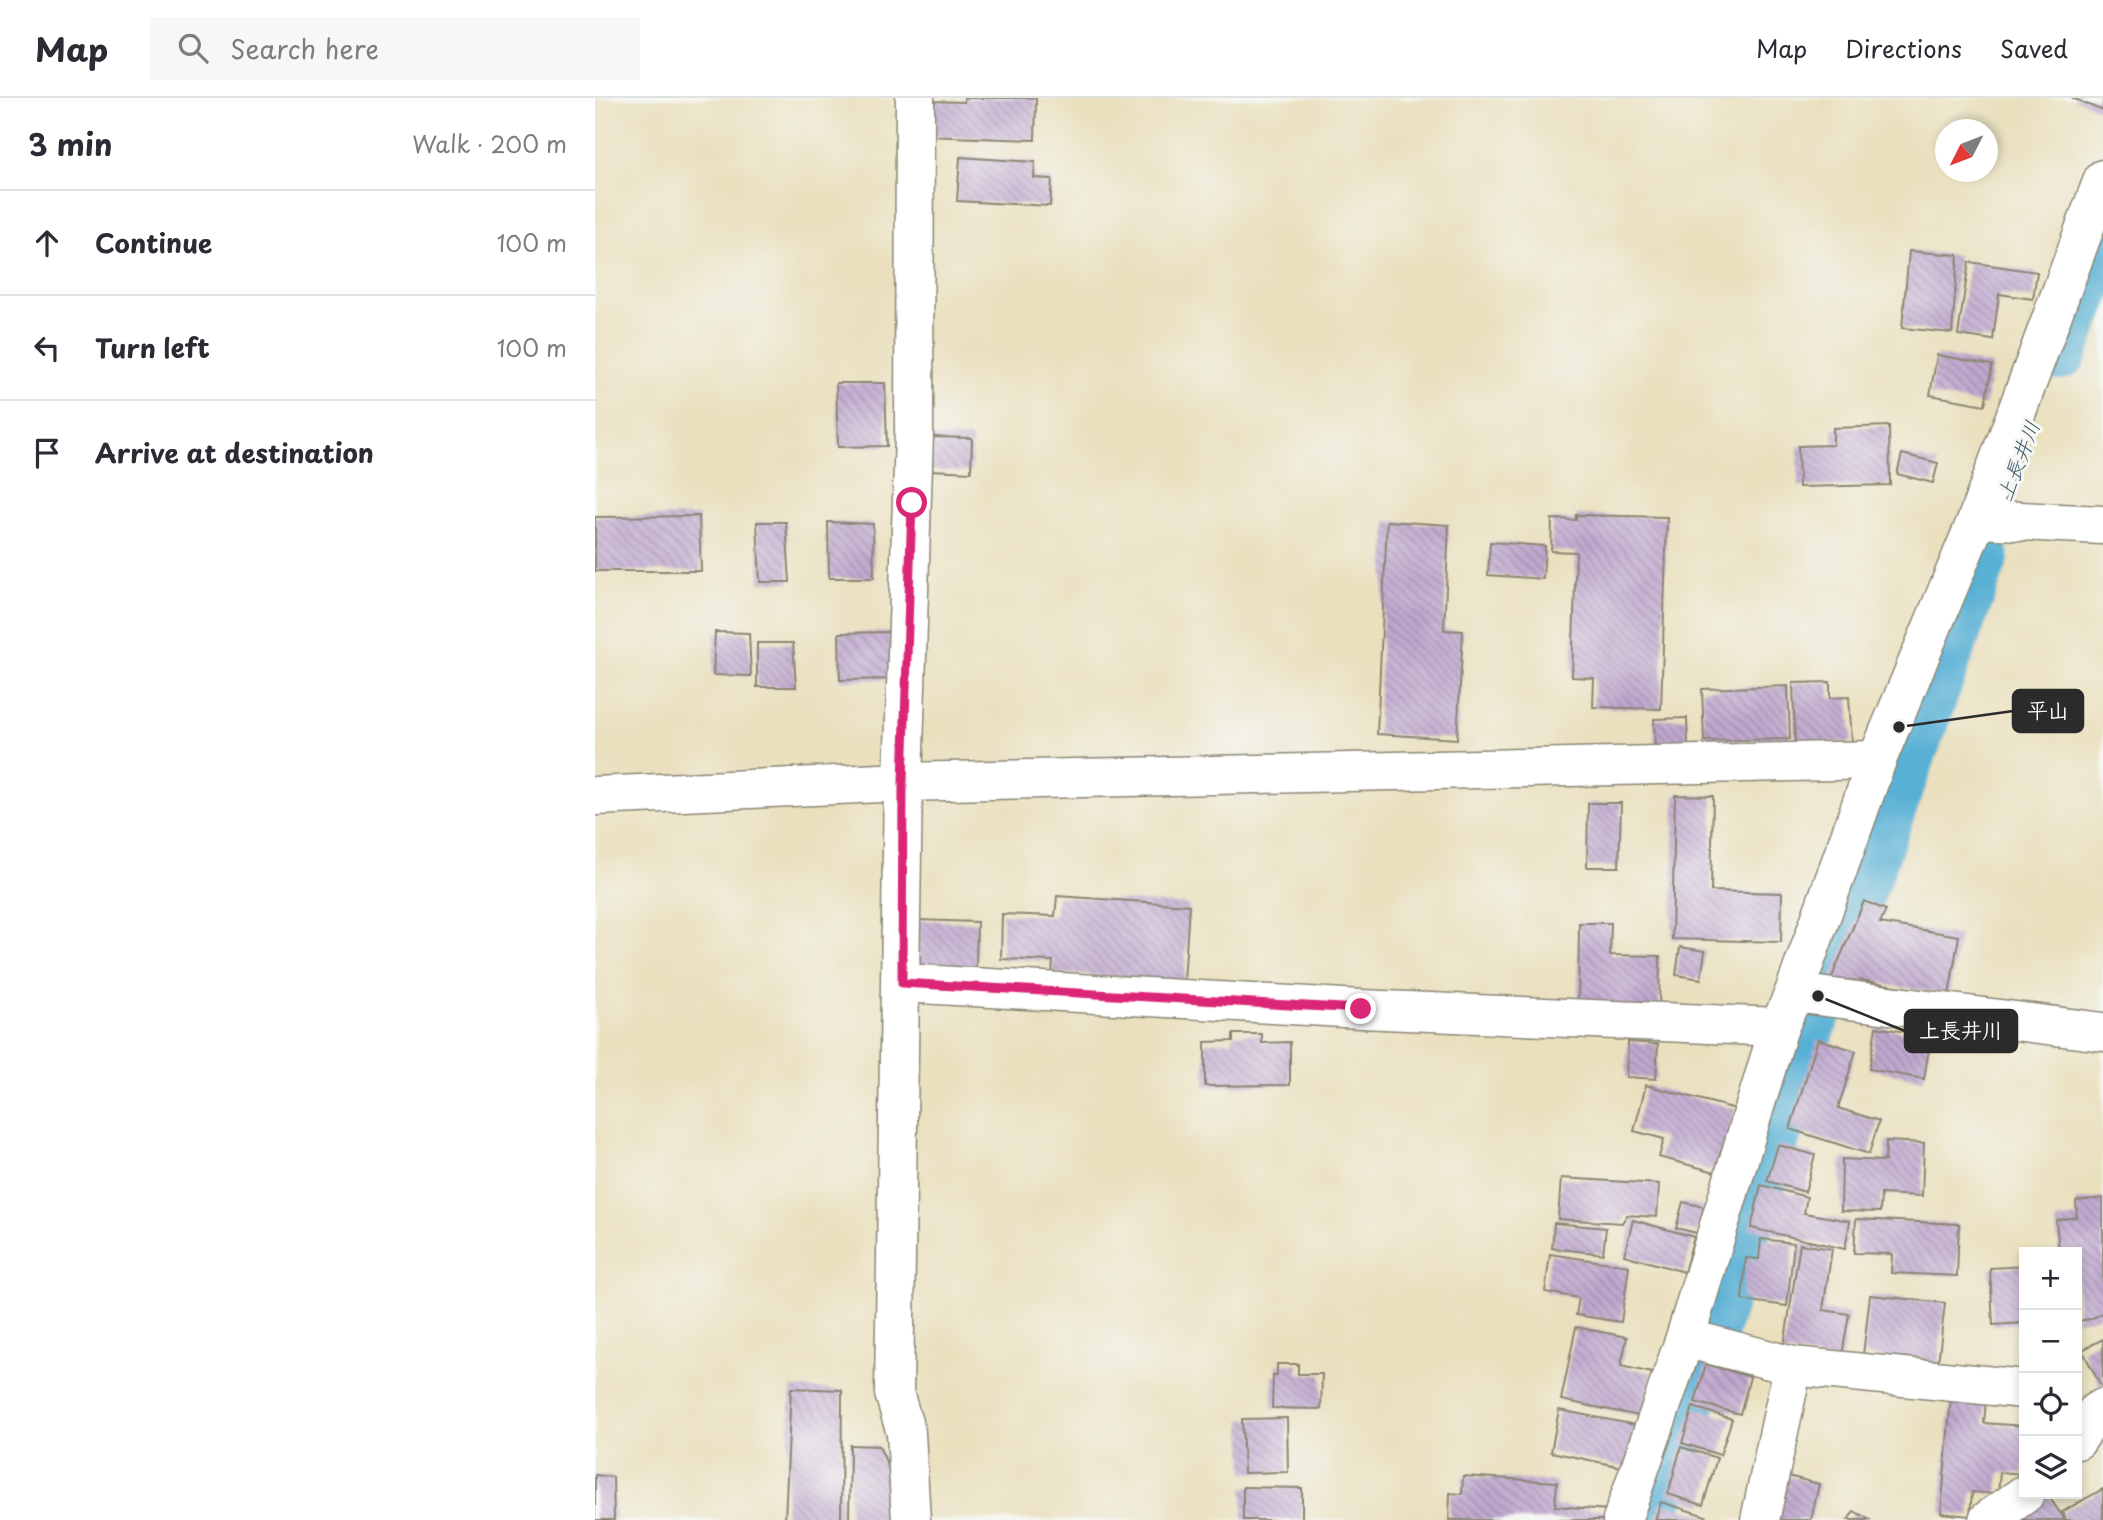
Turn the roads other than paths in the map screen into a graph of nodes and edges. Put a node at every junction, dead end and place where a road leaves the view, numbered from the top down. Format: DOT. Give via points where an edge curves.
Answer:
graph roads {
  1 [pos="915,98"];
  2 [pos="2103,179"];
  3 [pos="1977,519"];
  4 [pos="2103,525"];
  5 [pos="1877,760"];
  6 [pos="903,782"];
  7 [pos="595,796"];
  8 [pos="902,983"];
  9 [pos="1786,1010"];
  10 [pos="2103,1032"];
  11 [pos="1685,1338"];
  12 [pos="1793,1366"];
  13 [pos="2019,1389"];
  14 [pos="2019,1498"];
  15 [pos="911,1520"];
  16 [pos="1622,1520"];
  17 [pos="1760,1520"];
  18 [pos="1988,1520"];
  1 -- 6 [label="street" via="913,444"];
  2 -- 3 [label="street"];
  3 -- 4 [label="street"];
  3 -- 5 [label="street"];
  5 -- 6 [label="street"];
  5 -- 9 [label="street"];
  6 -- 7 [label="street"];
  6 -- 8 [label="street"];
  8 -- 9 [label="street" via="1361,1009"];
  8 -- 15 [label="street" via="894,1393 905,1433"];
  9 -- 10 [label="street"];
  9 -- 11 [label="street"];
  11 -- 12 [label="street"];
  11 -- 16 [label="street"];
  12 -- 13 [label="street"];
  12 -- 17 [label="street"];
  14 -- 18 [label="street"];
}
